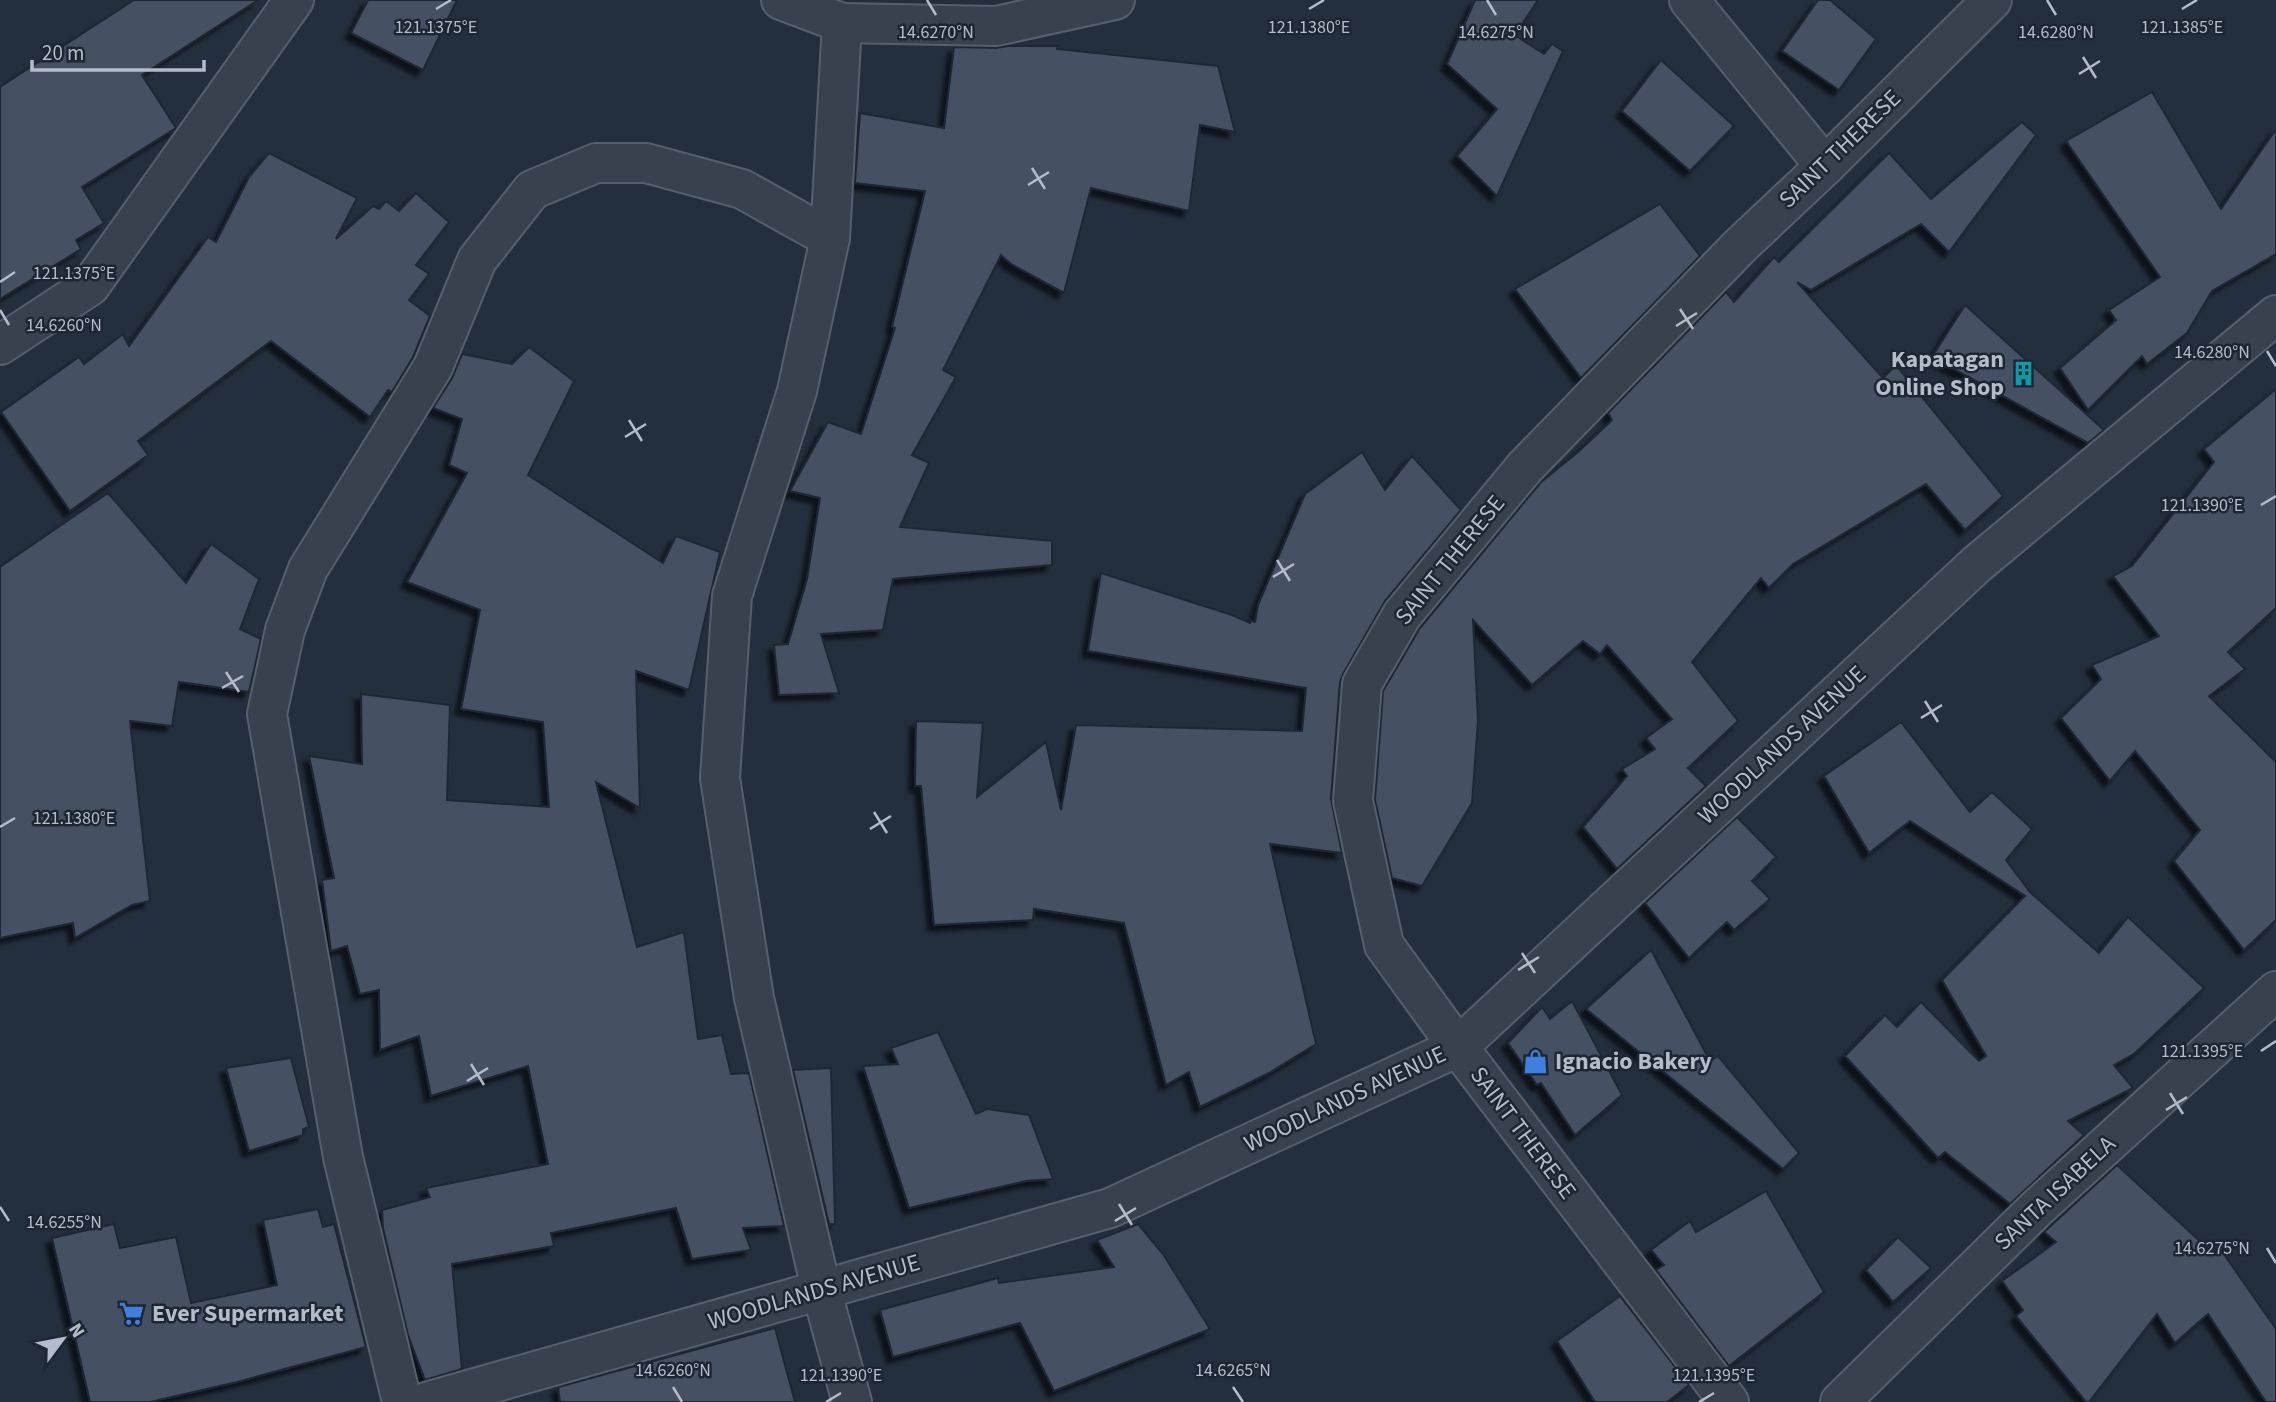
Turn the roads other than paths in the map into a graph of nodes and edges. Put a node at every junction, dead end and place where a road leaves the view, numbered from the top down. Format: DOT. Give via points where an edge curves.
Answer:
graph roads {
  1 [pos="294,0"];
  2 [pos="781,0"];
  3 [pos="1115,0"];
  4 [pos="1689,0"];
  5 [pos="1992,0"];
  6 [pos="842,23"];
  7 [pos="1825,166"];
  8 [pos="830,238"];
  9 [pos="2276,315"];
  10 [pos="0,345"];
  11 [pos="2276,991"];
  12 [pos="1458,1047"];
  13 [pos="821,1289"];
  14 [pos="402,1402"];
  15 [pos="426,1402"];
  16 [pos="852,1402"];
  17 [pos="1729,1402"];
  18 [pos="1840,1402"];
  1 -- 10 [label="street" via="90,286"];
  2 -- 6 [label="street"];
  3 -- 6 [label="street" via="996,26"];
  4 -- 7 [label="street"];
  5 -- 7 [label="street, SAINT THERESE"];
  6 -- 8 [label="street"];
  7 -- 12 [label="street, SAINT THERESE" via="1740,246 1525,467 1402,615 1362,684 1353,801 1384,945"];
  8 -- 13 [label="street" via="797,391 732,596 720,778 754,998"];
  8 -- 14 [label="street" via="742,189 646,163 596,163 532,190 477,260 433,367 308,569 285,630 267,714 343,1157"];
  9 -- 12 [label="street, WOODLANDS AVENUE" via="1977,564"];
  11 -- 18 [label="street, SANTA ISABELA" via="2036,1209"];
  12 -- 13 [label="street, WOODLANDS AVENUE" via="1110,1208"];
  12 -- 17 [label="street, SAINT THERESE"];
  13 -- 15 [label="street, WOODLANDS AVENUE"];
  13 -- 16 [label="street"];
}
